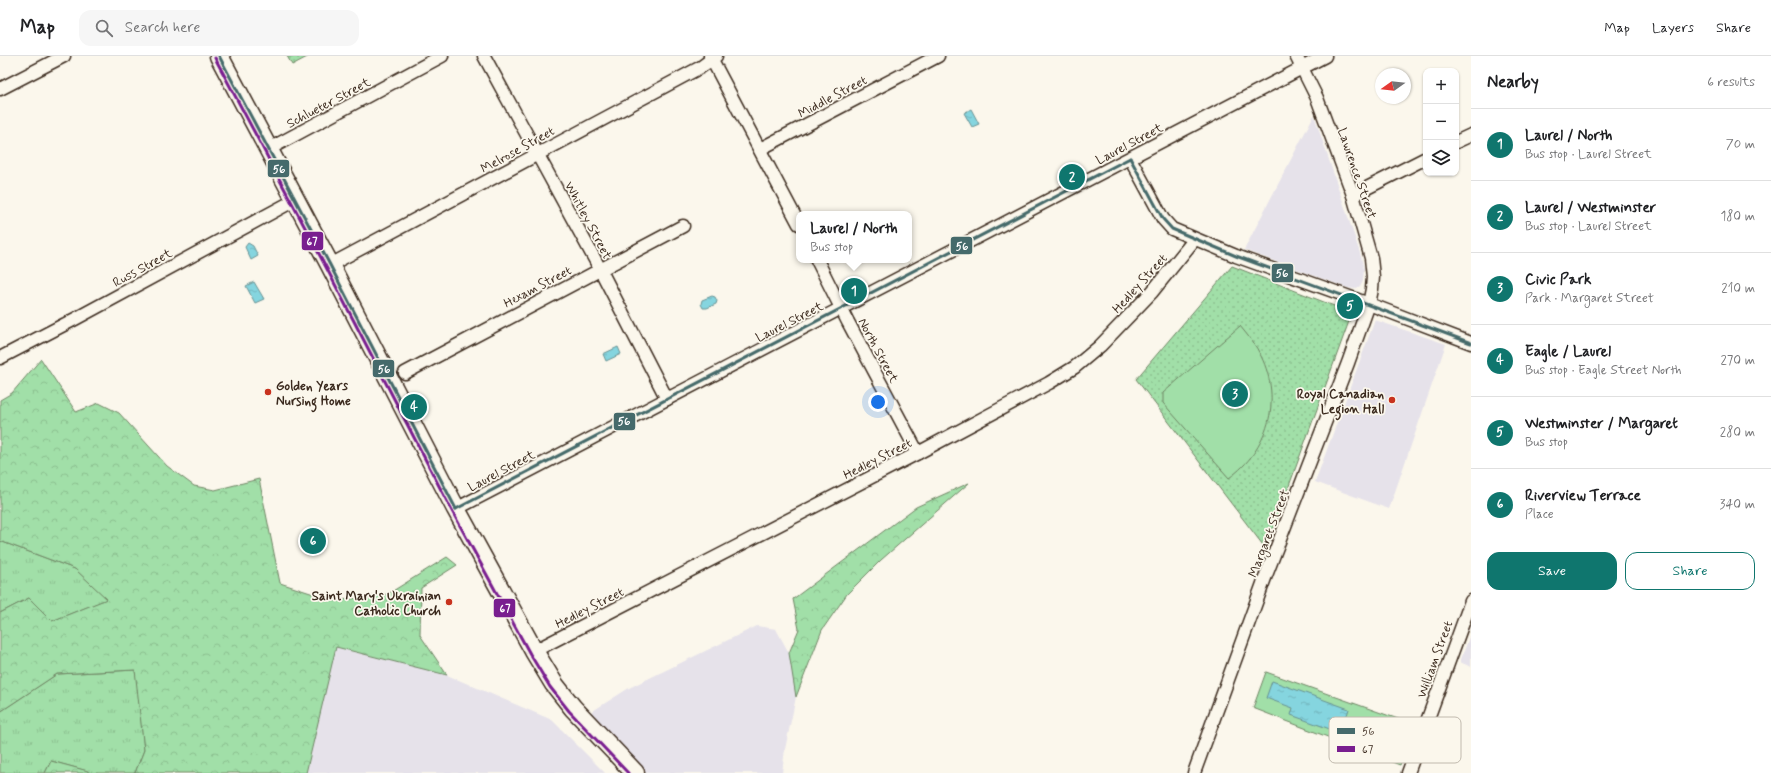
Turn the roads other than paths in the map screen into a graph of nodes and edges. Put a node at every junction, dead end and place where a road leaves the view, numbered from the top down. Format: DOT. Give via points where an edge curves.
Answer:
graph roads {
  1 [pos="64,56"];
  2 [pos="219,56"];
  3 [pos="442,56"];
  4 [pos="484,56"];
  5 [pos="938,56"];
  6 [pos="1296,56"];
  7 [pos="1325,56"];
  8 [pos="713,57"];
  9 [pos="1303,68"];
  10 [pos="2,84"];
  11 [pos="1471,134"];
  12 [pos="1459,140"];
  13 [pos="269,149"];
  14 [pos="760,149"];
  15 [pos="538,154"];
  16 [pos="1130,158"];
  17 [pos="1423,160"];
  18 [pos="1353,195"];
  19 [pos="296,200"];
  20 [pos="796,218"];
  21 [pos="683,226"];
  22 [pos="1194,240"];
  23 [pos="819,263"];
  24 [pos="330,265"];
  25 [pos="600,269"];
  26 [pos="1369,304"];
  27 [pos="843,309"];
  28 [pos="1471,343"];
  29 [pos="0,358"];
  30 [pos="405,373"];
  31 [pos="667,399"];
  32 [pos="918,452"];
  33 [pos="456,509"];
  34 [pos="1471,601"];
  35 [pos="534,651"];
  36 [pos="1429,717"];
  37 [pos="1412,763"];
  38 [pos="635,773"];
  39 [pos="1194,773"];
  40 [pos="1408,773"];
  1 -- 10 [label="street"];
  2 -- 13 [label="main road"];
  3 -- 13 [label="street, Schlueter Street"];
  4 -- 15 [label="street, Whitley Street"];
  5 -- 14 [label="street, Middle Street"];
  6 -- 9 [label="street, Lawrence Street"];
  7 -- 9 [label="street, Laurel Street"];
  8 -- 14 [label="street"];
  8 -- 15 [label="street, Melrose Street" via="701,67"];
  9 -- 16 [label="street, Laurel Street"];
  9 -- 18 [label="street, Lawrence Street" via="1317,98"];
  11 -- 12 [label="street"];
  13 -- 19 [label="main road"];
  14 -- 20 [label="street"];
  15 -- 24 [label="street, Melrose Street"];
  15 -- 25 [label="street, Whitley Street"];
  16 -- 22 [label="street" via="1163,219 1172,229"];
  16 -- 27 [label="street, Laurel Street"];
  17 -- 18 [label="street"];
  18 -- 26 [label="street, Lawrence Street" via="1371,258 1373,278"];
  19 -- 24 [label="main road"];
  19 -- 29 [label="street, Russ Street"];
  21 -- 25 [label="street, Hexam Street"];
  22 -- 26 [label="street"];
  22 -- 32 [label="street, Hedley Street" via="1152,292 1100,346 1075,367"];
  23 -- 27 [label="street, North Street"];
  24 -- 33 [label="main road"];
  25 -- 30 [label="street, Hexam Street"];
  25 -- 31 [label="street, Whitley Street"];
  26 -- 28 [label="street"];
  26 -- 39 [label="street, Margaret Street"];
  27 -- 31 [label="street, Laurel Street"];
  27 -- 32 [label="street, North Street"];
  31 -- 33 [label="street, Laurel Street"];
  32 -- 35 [label="street, Hedley Street"];
  33 -- 35 [label="main road"];
  34 -- 36 [label="street, William Street"];
  35 -- 38 [label="main road" via="554,684 573,708"];
  37 -- 40 [label="street, William Street"];
}
